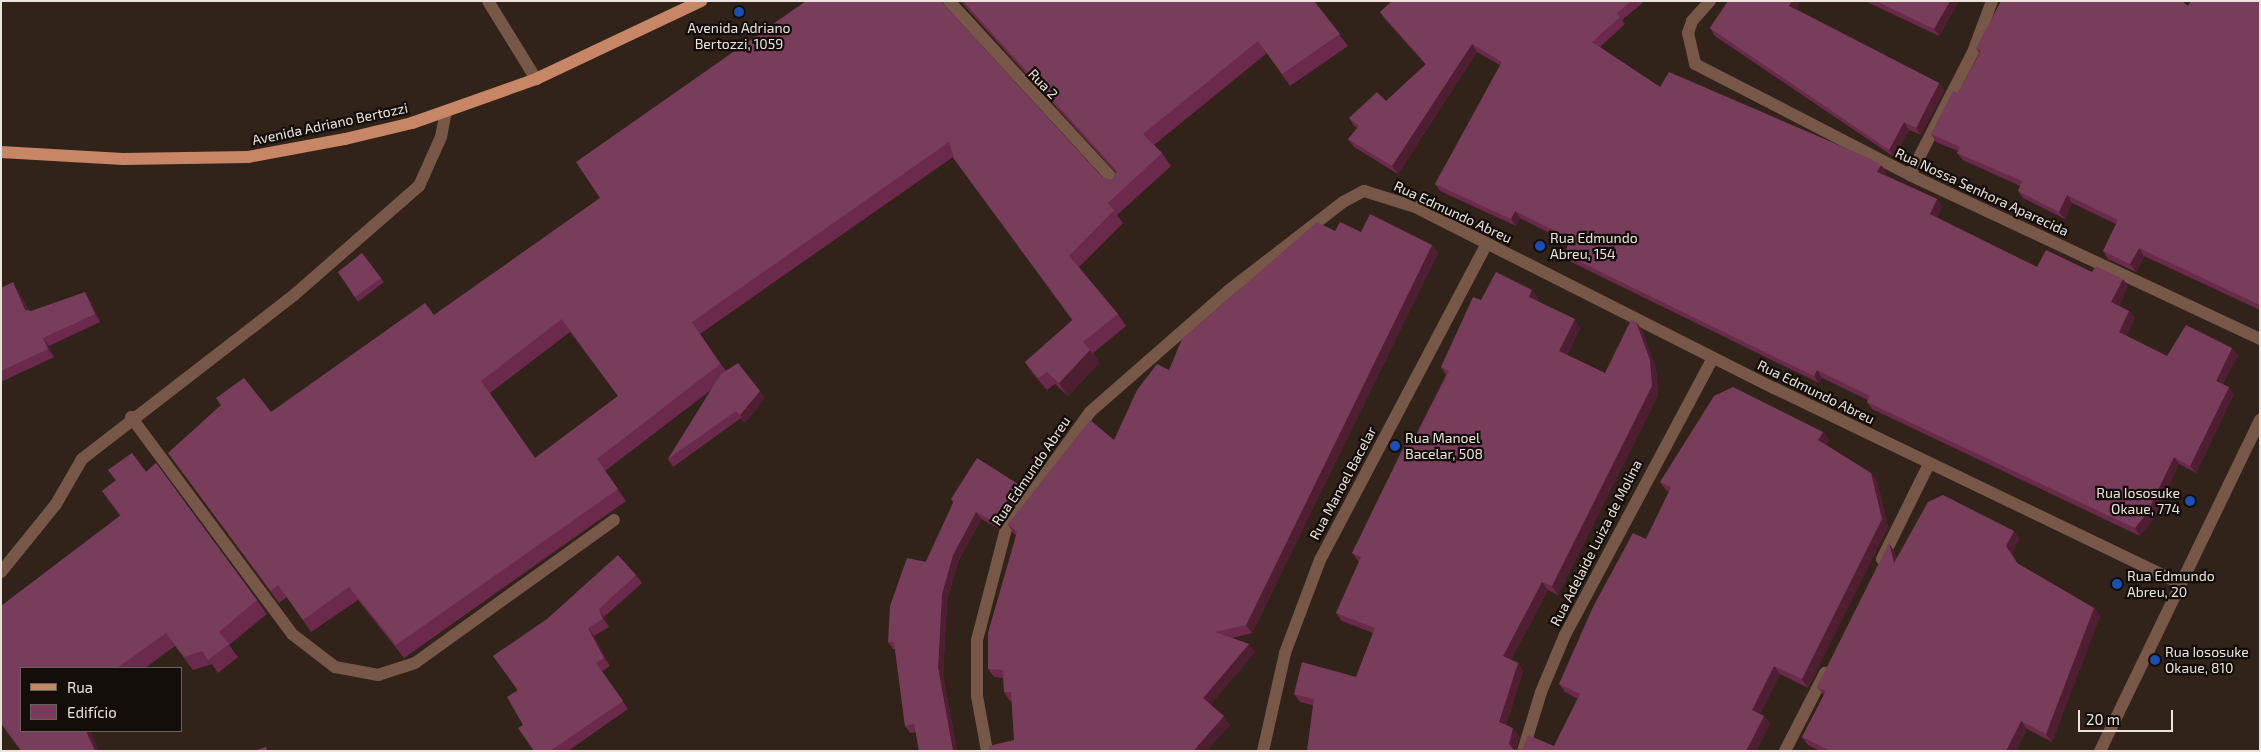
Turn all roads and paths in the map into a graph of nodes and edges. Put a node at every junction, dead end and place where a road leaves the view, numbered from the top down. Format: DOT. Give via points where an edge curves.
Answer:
graph roads {
  1 [pos="488,1"];
  2 [pos="701,1"];
  3 [pos="949,1"];
  4 [pos="1710,1"];
  5 [pos="1992,1"];
  6 [pos="536,79"];
  7 [pos="446,111"];
  8 [pos="1,152"];
  9 [pos="1910,175"];
  10 [pos="1118,186"];
  11 [pos="1487,243"];
  12 [pos="2260,339"];
  13 [pos="1714,358"];
  14 [pos="132,417"];
  15 [pos="2260,420"];
  16 [pos="1929,464"];
  17 [pos="614,520"];
  18 [pos="1,572"];
  19 [pos="1873,576"];
  20 [pos="2178,582"];
  21 [pos="1830,662"];
  22 [pos="987,751"];
  23 [pos="1263,751"];
  24 [pos="1524,751"];
  25 [pos="1785,751"];
  26 [pos="2100,751"];
  1 -- 6 [label="street"];
  2 -- 6 [label="main road, Avenida Adriano Bertozzi"];
  3 -- 10 [label="street, Rua 2"];
  4 -- 9 [label="street, Rua Nossa Senhora Aparecida" via="1692,21 1688,32 1695,64"];
  5 -- 9 [label="street" via="1973,52"];
  6 -- 7 [label="main road, Avenida Adriano Bertozzi"];
  7 -- 8 [label="main road, Avenida Adriano Bertozzi" via="345,139 248,157 123,159"];
  7 -- 14 [label="street" via="430,168 413,192 294,295"];
  9 -- 12 [label="street, Rua Nossa Senhora Aparecida"];
  11 -- 13 [label="street, Rua Edmundo Abreu"];
  11 -- 22 [label="street, Rua Edmundo Abreu" via="1415,207 1364,191 1343,202 1228,290 1090,412 1006,529 989,582 976,640 977,696"];
  11 -- 23 [label="street, Rua Manoel Bacelar" via="1320,560 1285,653"];
  13 -- 16 [label="street, Rua Edmundo Abreu"];
  13 -- 24 [label="street, Rua Adelaide Luiza de Molina" via="1565,635 1541,692"];
  14 -- 17 [label="street" via="292,634 335,667 378,676 415,664"];
  14 -- 18 [label="street" via="82,459 56,504"];
  15 -- 20 [label="street"];
  16 -- 19 [label="street"];
  16 -- 20 [label="street, Rua Edmundo Abreu"];
  20 -- 26 [label="street"];
  21 -- 25 [label="street"];
}
